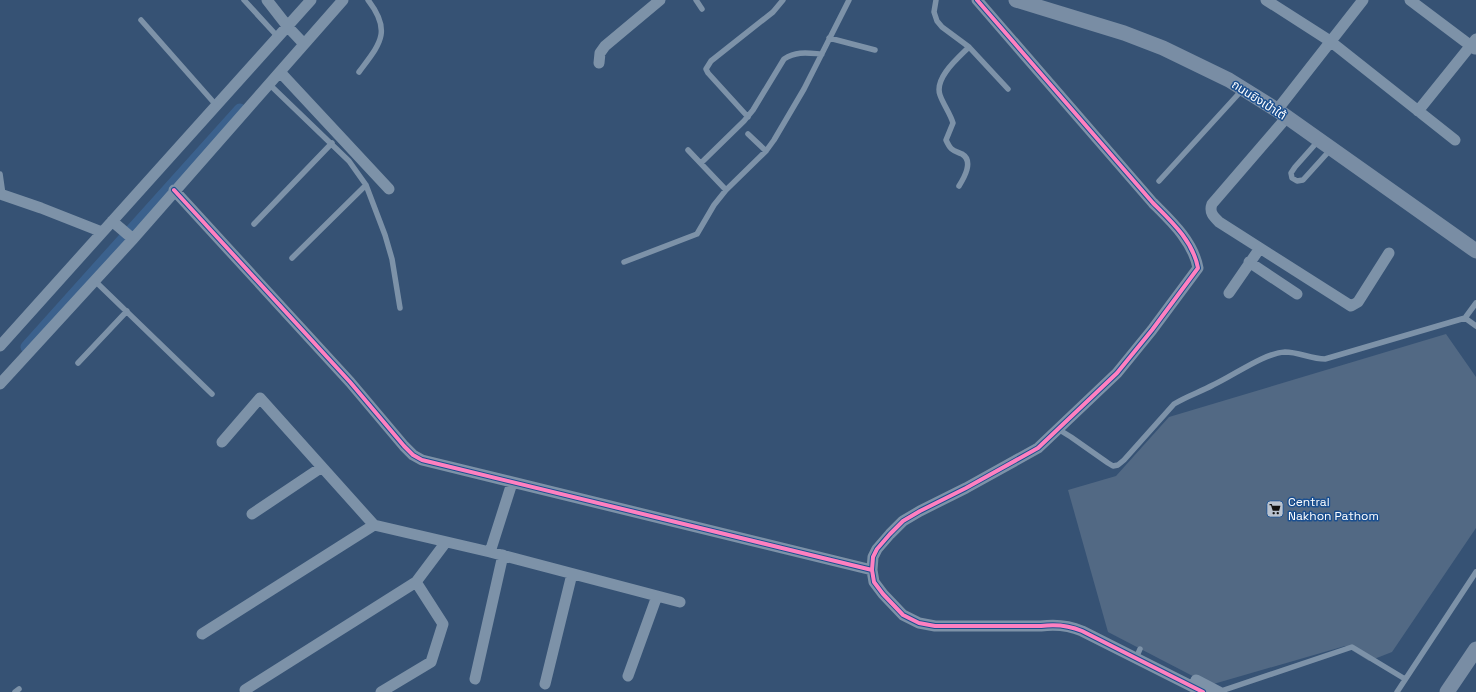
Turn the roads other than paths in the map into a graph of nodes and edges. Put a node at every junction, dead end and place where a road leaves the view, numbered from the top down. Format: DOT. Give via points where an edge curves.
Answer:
graph roads {
  1 [pos="244,0"];
  2 [pos="267,0"];
  3 [pos="311,0"];
  4 [pos="343,0"];
  5 [pos="368,0"];
  6 [pos="660,0"];
  7 [pos="696,0"];
  8 [pos="783,0"];
  9 [pos="849,0"];
  10 [pos="936,0"];
  11 [pos="976,0"];
  12 [pos="1016,0"];
  13 [pos="1266,0"];
  14 [pos="1363,0"];
  15 [pos="1410,0"];
  16 [pos="702,9"];
  17 [pos="141,20"];
  18 [pos="289,29"];
  19 [pos="278,38"];
  20 [pos="829,38"];
  21 [pos="1330,41"];
  22 [pos="303,43"];
  23 [pos="1474,45"];
  24 [pos="969,47"];
  25 [pos="875,50"];
  26 [pos="822,54"];
  27 [pos="599,63"];
  28 [pos="280,72"];
  29 [pos="359,72"];
  30 [pos="269,84"];
  31 [pos="1008,89"];
  32 [pos="1243,89"];
  33 [pos="216,105"];
  34 [pos="1418,111"];
  35 [pos="1282,114"];
  36 [pos="748,116"];
  37 [pos="748,134"];
  38 [pos="1455,140"];
  39 [pos="332,143"];
  40 [pos="1325,144"];
  41 [pos="688,150"];
  42 [pos="766,151"];
  43 [pos="701,163"];
  44 [pos="0,174"];
  45 [pos="1159,181"];
  46 [pos="366,185"];
  47 [pos="959,186"];
  48 [pos="389,189"];
  49 [pos="174,190"];
  50 [pos="726,190"];
  51 [pos="1,195"];
  52 [pos="114,223"];
  53 [pos="254,224"];
  54 [pos="102,232"];
  55 [pos="131,237"];
  56 [pos="1260,248"];
  57 [pos="1476,251"];
  58 [pos="1389,253"];
  59 [pos="292,258"];
  60 [pos="624,262"];
  61 [pos="1249,262"];
  62 [pos="95,281"];
  63 [pos="1229,293"];
  64 [pos="1298,294"];
  65 [pos="1476,303"];
  66 [pos="400,308"];
  67 [pos="127,311"];
  68 [pos="1465,318"];
  69 [pos="1476,326"];
  70 [pos="0,346"];
  71 [pos="78,363"];
  72 [pos="0,384"];
  73 [pos="212,394"];
  74 [pos="1058,429"];
  75 [pos="222,442"];
  76 [pos="322,467"];
  77 [pos="512,483"];
  78 [pos="252,514"];
  79 [pos="374,525"];
  80 [pos="446,542"];
  81 [pos="490,552"];
  82 [pos="503,555"];
  83 [pos="872,570"];
  84 [pos="1476,572"];
  85 [pos="572,574"];
  86 [pos="416,582"];
  87 [pos="657,596"];
  88 [pos="680,602"];
  89 [pos="202,634"];
  90 [pos="1476,649"];
  91 [pos="1138,653"];
  92 [pos="628,676"];
  93 [pos="475,679"];
  94 [pos="1405,679"];
  95 [pos="545,684"];
  96 [pos="245,690"];
  97 [pos="381,692"];
  98 [pos="1203,692"];
  99 [pos="1218,692"];
  100 [pos="1397,692"];
  101 [pos="1447,692"];
  1 -- 19 [label="lane"];
  2 -- 18 [label="street"];
  3 -- 18 [label="street"];
  4 -- 22 [label="street"];
  5 -- 29 [label="lane" via="380,20 382,30 377,48"];
  6 -- 27 [label="street" via="605,46 600,53"];
  7 -- 16 [label="lane"];
  8 -- 36 [label="lane" via="773,12 711,61 706,69"];
  9 -- 20 [label="lane"];
  10 -- 24 [label="lane" via="934,12 937,21"];
  11 -- 74 [label="street" via="1179,230 1198,268 1152,330 1104,386"];
  12 -- 32 [label="main road, ถนนยิงเป้าใต้" via="1096,24 1156,46"];
  13 -- 21 [label="street"];
  14 -- 21 [label="street"];
  15 -- 23 [label="street"];
  17 -- 33 [label="lane"];
  18 -- 19 [label="street"];
  18 -- 22 [label="street"];
  19 -- 33 [label="street"];
  20 -- 25 [label="lane"];
  20 -- 26 [label="lane"];
  21 -- 34 [label="street"];
  21 -- 35 [label="street"];
  22 -- 28 [label="street"];
  23 -- 34 [label="street"];
  24 -- 31 [label="lane"];
  24 -- 47 [label="lane" via="942,75 938,86 952,123 946,140 955,152 966,158 968,164"];
  26 -- 36 [label="lane" via="792,54 784,60"];
  26 -- 42 [label="lane" via="784,124"];
  28 -- 30 [label="street"];
  28 -- 48 [label="street"];
  30 -- 39 [label="lane"];
  30 -- 49 [label="street"];
  32 -- 35 [label="main road, ถนนยิงเป้าใต้"];
  32 -- 45 [label="lane"];
  33 -- 52 [label="street"];
  34 -- 38 [label="street"];
  35 -- 40 [label="main road, ถนนยิงเป้าใต้"];
  35 -- 56 [label="street" via="1210,208 1219,222"];
  36 -- 43 [label="lane"];
  37 -- 42 [label="lane"];
  39 -- 46 [label="lane"];
  39 -- 53 [label="lane"];
  40 -- 40 [label="lane" via="1295,166 1291,173 1292,178 1297,181 1303,180"];
  40 -- 57 [label="main road, ถนนยิงเป้าใต้"];
  41 -- 43 [label="lane"];
  42 -- 50 [label="lane"];
  43 -- 50 [label="lane"];
  44 -- 51 [label="lane"];
  46 -- 59 [label="lane"];
  46 -- 66 [label="lane" via="392,259"];
  49 -- 55 [label="street"];
  49 -- 77 [label="street" via="350,382 413,455 422,460"];
  50 -- 60 [label="lane" via="697,234"];
  51 -- 54 [label="street"];
  52 -- 54 [label="street"];
  52 -- 55 [label="street"];
  54 -- 70 [label="street"];
  55 -- 62 [label="street"];
  56 -- 58 [label="street" via="1351,306 1358,302"];
  56 -- 61 [label="street"];
  61 -- 63 [label="street"];
  61 -- 64 [label="street"];
  62 -- 67 [label="lane"];
  62 -- 72 [label="street"];
  65 -- 68 [label="lane"];
  67 -- 71 [label="lane"];
  67 -- 73 [label="lane"];
  68 -- 69 [label="lane"];
  68 -- 74 [label="lane" via="1325,359 1286,352 1265,357 1174,404 1118,465 1113,466"];
  74 -- 83 [label="street" via="1038,448 903,521 877,550 873,557"];
  75 -- 76 [label="street" via="260,398"];
  76 -- 78 [label="street"];
  76 -- 79 [label="street"];
  77 -- 81 [label="street"];
  77 -- 83 [label="street"];
  79 -- 80 [label="street"];
  79 -- 89 [label="street"];
  80 -- 81 [label="street"];
  80 -- 86 [label="street"];
  81 -- 82 [label="street"];
  82 -- 85 [label="street"];
  82 -- 93 [label="street"];
  83 -- 91 [label="street" via="874,582 882,594 903,615 919,624 1056,624 1071,626"];
  84 -- 94 [label="lane"];
  85 -- 87 [label="street"];
  85 -- 95 [label="street"];
  86 -- 96 [label="street"];
  86 -- 97 [label="street" via="443,624 431,662"];
  87 -- 88 [label="street"];
  87 -- 92 [label="street"];
  90 -- 101 [label="main road"];
  91 -- 98 [label="street"];
  91 -- 99 [label="street"];
  94 -- 99 [label="lane" via="1352,647"];
  94 -- 100 [label="lane"];
}
